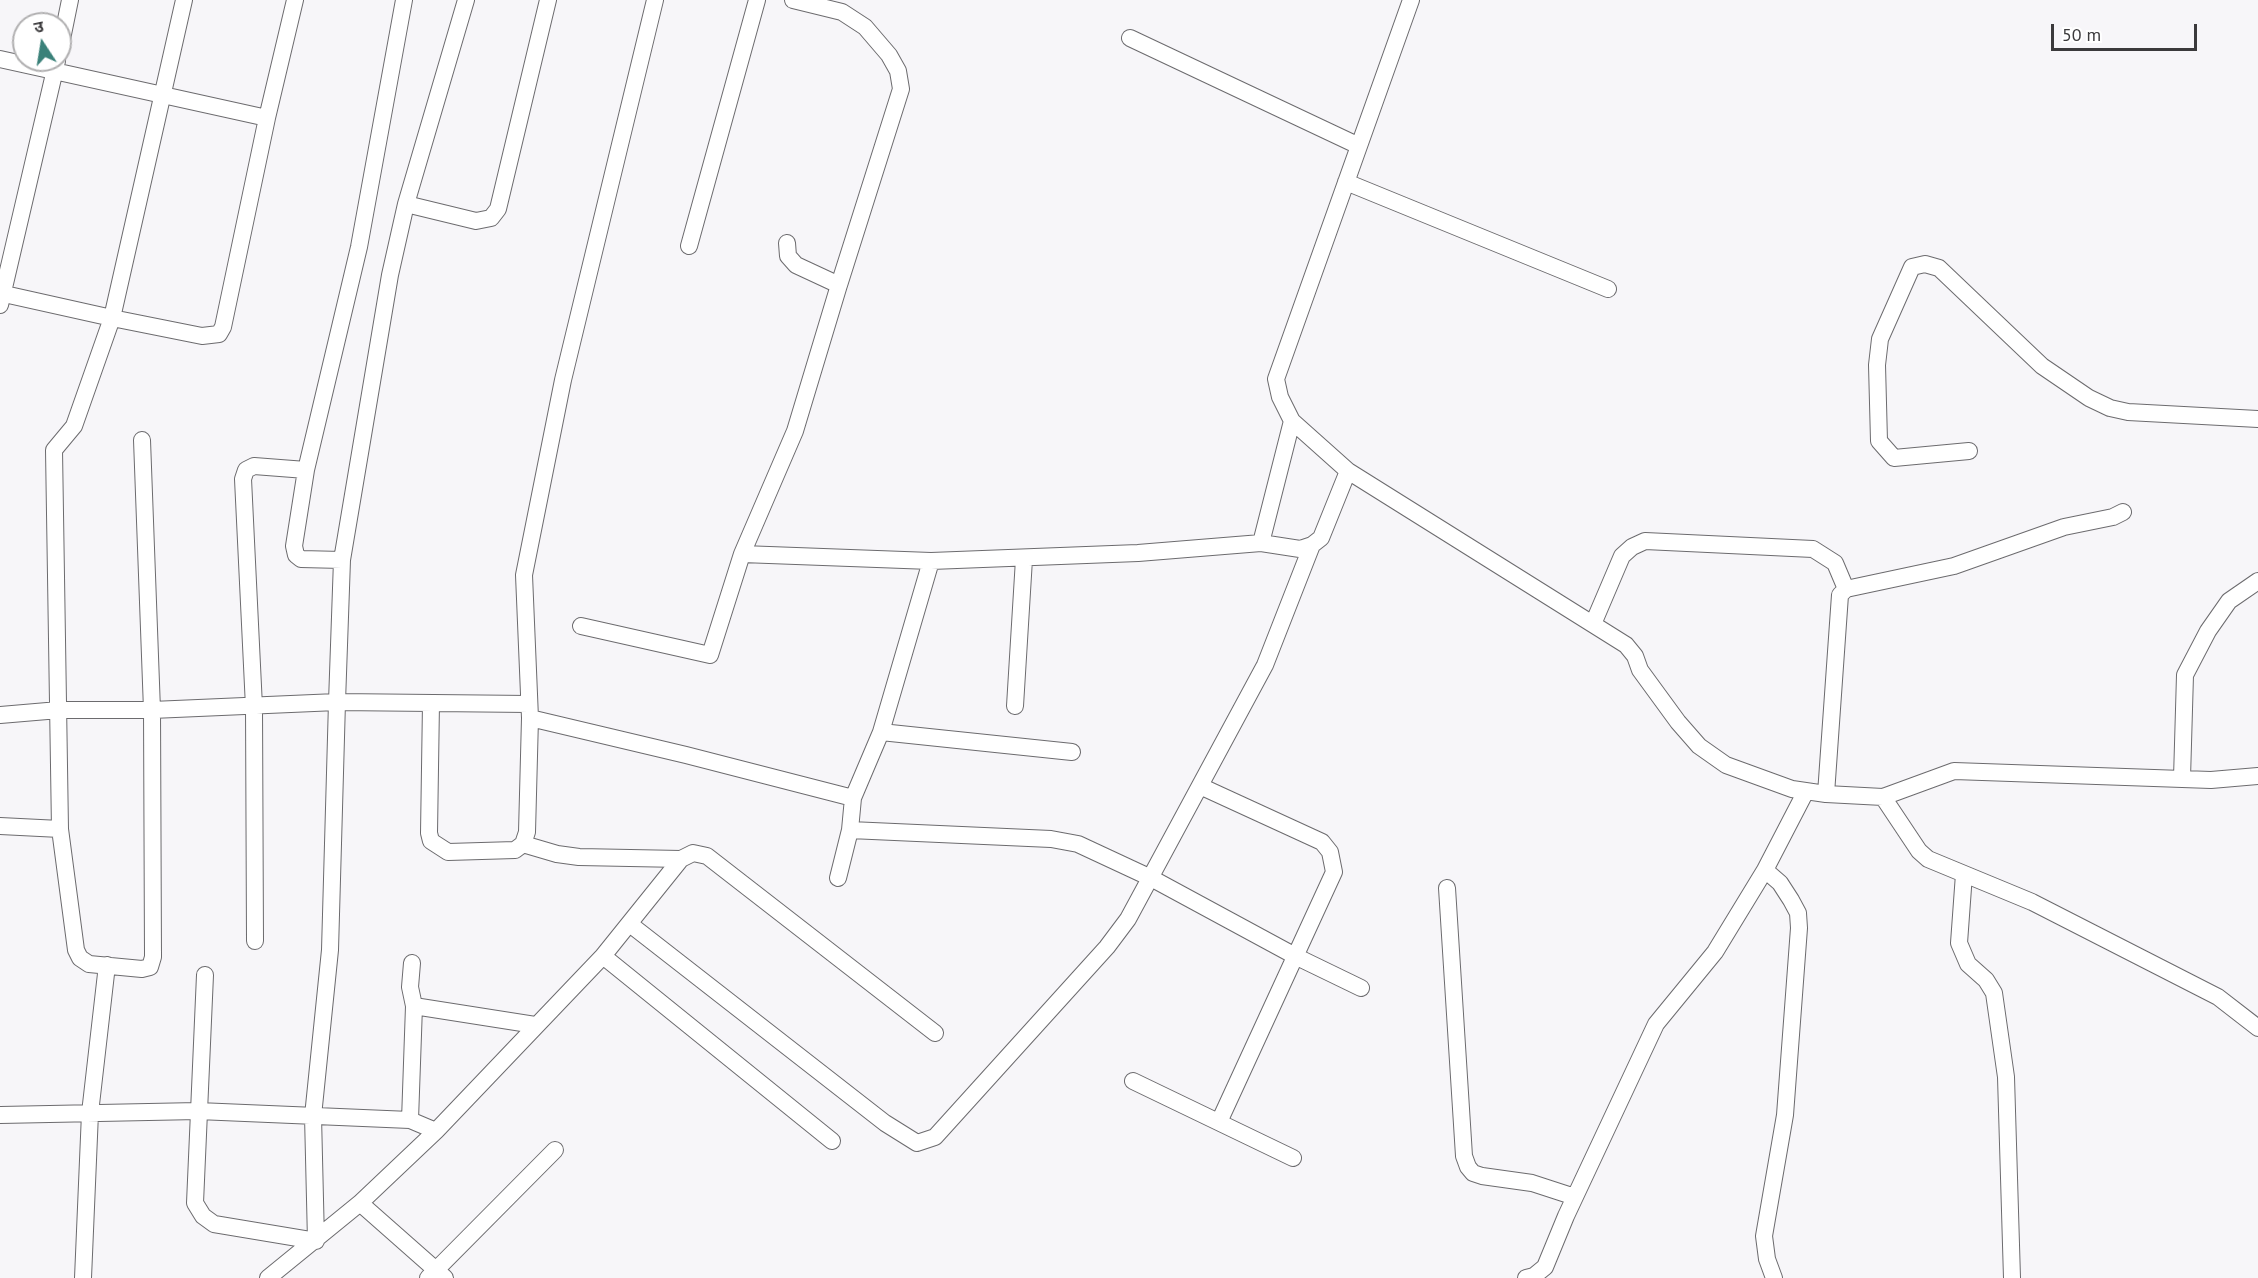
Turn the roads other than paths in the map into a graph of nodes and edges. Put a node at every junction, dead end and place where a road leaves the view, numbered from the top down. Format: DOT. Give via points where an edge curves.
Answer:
graph roads {
  1 [pos="184,0"];
  2 [pos="295,0"];
  3 [pos="404,0"];
  4 [pos="466,0"];
  5 [pos="548,0"];
  6 [pos="655,0"];
  7 [pos="757,0"];
  8 [pos="793,0"];
  9 [pos="1411,0"];
  10 [pos="1130,38"];
  11 [pos="72,70"];
  12 [pos="55,72"];
  13 [pos="161,94"];
  14 [pos="267,118"];
  15 [pos="1359,146"];
  16 [pos="1346,182"];
  17 [pos="406,204"];
  18 [pos="787,243"];
  19 [pos="689,246"];
  20 [pos="839,285"];
  21 [pos="1608,289"];
  22 [pos="1,297"];
  23 [pos="112,318"];
  24 [pos="2258,419"];
  25 [pos="1292,421"];
  26 [pos="142,440"];
  27 [pos="1969,451"];
  28 [pos="306,470"];
  29 [pos="1348,471"];
  30 [pos="2123,512"];
  31 [pos="1261,543"];
  32 [pos="1312,545"];
  33 [pos="742,554"];
  34 [pos="1024,559"];
  35 [pos="342,560"];
  36 [pos="931,561"];
  37 [pos="2258,581"];
  38 [pos="1846,589"];
  39 [pos="1593,624"];
  40 [pos="581,626"];
  41 [pos="337,702"];
  42 [pos="431,703"];
  43 [pos="1015,706"];
  44 [pos="254,707"];
  45 [pos="59,710"];
  46 [pos="152,710"];
  47 [pos="530,711"];
  48 [pos="0,715"];
  49 [pos="881,732"];
  50 [pos="1072,752"];
  51 [pos="2258,776"];
  52 [pos="2182,778"];
  53 [pos="1200,786"];
  54 [pos="1806,791"];
  55 [pos="1826,794"];
  56 [pos="1883,797"];
  57 [pos="853,798"];
  58 [pos="0,826"];
  59 [pos="60,829"];
  60 [pos="850,830"];
  61 [pos="523,844"];
  62 [pos="681,860"];
  63 [pos="1765,870"];
  64 [pos="1965,874"];
  65 [pos="838,878"];
  66 [pos="1152,878"];
  67 [pos="1447,888"];
  68 [pos="630,925"];
  69 [pos="255,941"];
  70 [pos="603,956"];
  71 [pos="1297,957"];
  72 [pos="412,963"];
  73 [pos="107,965"];
  74 [pos="205,975"];
  75 [pos="1361,988"];
  76 [pos="414,1006"];
  77 [pos="535,1025"];
  78 [pos="2258,1029"];
  79 [pos="935,1033"];
  80 [pos="1133,1081"];
  81 [pos="198,1111"];
  82 [pos="90,1113"];
  83 [pos="0,1115"];
  84 [pos="313,1116"];
  85 [pos="410,1120"];
  86 [pos="1219,1122"];
  87 [pos="436,1131"];
  88 [pos="832,1141"];
  89 [pos="555,1150"];
  90 [pos="1293,1158"];
  91 [pos="1575,1197"];
  92 [pos="360,1203"];
  93 [pos="316,1241"];
  94 [pos="436,1275"];
  95 [pos="1536,1276"];
  96 [pos="83,1278"];
  97 [pos="268,1278"];
  98 [pos="1774,1278"];
  99 [pos="2012,1278"];
  1 -- 13 [label="street"];
  2 -- 14 [label="street"];
  3 -- 28 [label="street" via="359,247"];
  4 -- 17 [label="street"];
  5 -- 17 [label="street" via="498,209 491,218 476,222"];
  6 -- 47 [label="street" via="566,369 524,575"];
  7 -- 19 [label="street"];
  8 -- 20 [label="street" via="842,12 865,27 898,70 901,88"];
  9 -- 15 [label="street"];
  10 -- 15 [label="street"];
  11 -- 13 [label="street"];
  12 -- 22 [label="street"];
  13 -- 14 [label="street"];
  13 -- 23 [label="street"];
  14 -- 23 [label="street" via="219,334 202,336"];
  15 -- 16 [label="street"];
  16 -- 21 [label="street"];
  16 -- 25 [label="street" via="1276,379"];
  17 -- 35 [label="street" via="390,275"];
  18 -- 20 [label="street" via="788,256 795,265"];
  20 -- 33 [label="street" via="795,431"];
  22 -- 23 [label="street"];
  23 -- 45 [label="street" via="74,426 54,450"];
  24 -- 27 [label="street" via="2110,408 2042,366 1939,268 1925,264 1912,267 1880,339 1880,441 1894,458"];
  25 -- 29 [label="street"];
  25 -- 31 [label="street"];
  26 -- 46 [label="street"];
  28 -- 35 [label="street" via="294,546 296,555 301,560"];
  28 -- 44 [label="street" via="254,466 246,470 243,479"];
  29 -- 32 [label="street" via="1321,538"];
  29 -- 39 [label="street"];
  30 -- 38 [label="street" via="2064,527 1954,566"];
  31 -- 32 [label="street" via="1300,549"];
  31 -- 34 [label="street"];
  32 -- 53 [label="street" via="1265,665"];
  33 -- 36 [label="street"];
  33 -- 40 [label="street" via="710,655"];
  34 -- 36 [label="street"];
  34 -- 43 [label="street"];
  35 -- 41 [label="street"];
  36 -- 49 [label="street"];
  37 -- 52 [label="street" via="2229,601 2185,675"];
  38 -- 39 [label="street" via="1835,563 1813,549 1645,541 1622,556"];
  38 -- 55 [label="street" via="1840,595"];
  39 -- 54 [label="street" via="1626,645 1640,670 1699,746 1726,765"];
  41 -- 42 [label="street"];
  41 -- 44 [label="street"];
  41 -- 84 [label="street" via="330,950"];
  42 -- 47 [label="street"];
  42 -- 61 [label="street" via="431,841 448,852 515,850"];
  44 -- 46 [label="street"];
  44 -- 69 [label="street"];
  45 -- 46 [label="street"];
  45 -- 48 [label="street"];
  45 -- 59 [label="street"];
  46 -- 73 [label="street" via="153,957 150,967 142,969"];
  47 -- 57 [label="street"];
  47 -- 61 [label="street" via="527,832"];
  49 -- 50 [label="street"];
  49 -- 57 [label="street"];
  51 -- 52 [label="street"];
  52 -- 56 [label="street" via="1954,771"];
  53 -- 66 [label="street"];
  53 -- 71 [label="street" via="1322,842 1330,852 1334,872"];
  54 -- 55 [label="street"];
  54 -- 63 [label="street"];
  55 -- 56 [label="street"];
  56 -- 64 [label="street" via="1919,851 1928,859"];
  57 -- 60 [label="street"];
  58 -- 59 [label="street"];
  59 -- 73 [label="street" via="76,950 89,964"];
  60 -- 65 [label="street"];
  60 -- 66 [label="street" via="1052,839 1078,844"];
  61 -- 62 [label="street" via="579,857"];
  62 -- 68 [label="street"];
  62 -- 79 [label="street" via="693,853 707,856"];
  63 -- 91 [label="street" via="1714,952 1656,1024"];
  63 -- 98 [label="street" via="1791,900 1798,913 1799,928 1785,1115 1764,1236"];
  64 -- 78 [label="street" via="2032,902 2218,997"];
  64 -- 99 [label="street" via="1959,943 1968,964 1994,993 2006,1077"];
  66 -- 68 [label="street" via="1107,947 935,1137 916,1143"];
  66 -- 71 [label="street"];
  67 -- 91 [label="street" via="1464,1156 1468,1167 1482,1176 1532,1184"];
  68 -- 70 [label="street"];
  70 -- 77 [label="street"];
  70 -- 88 [label="street"];
  71 -- 75 [label="street"];
  71 -- 86 [label="street"];
  72 -- 76 [label="street" via="410,987"];
  73 -- 82 [label="street"];
  74 -- 81 [label="street"];
  76 -- 77 [label="street"];
  76 -- 85 [label="street"];
  77 -- 87 [label="street"];
  80 -- 86 [label="street"];
  81 -- 82 [label="street"];
  81 -- 84 [label="street"];
  81 -- 93 [label="street" via="195,1203 203,1216 214,1224"];
  82 -- 83 [label="street"];
  82 -- 96 [label="street"];
  84 -- 85 [label="street"];
  84 -- 93 [label="street"];
  85 -- 87 [label="street"];
  86 -- 90 [label="street"];
  87 -- 92 [label="street"];
  89 -- 94 [label="street"];
  91 -- 95 [label="street"];
  92 -- 93 [label="street"];
  92 -- 94 [label="street"];
  93 -- 97 [label="street"];
}
